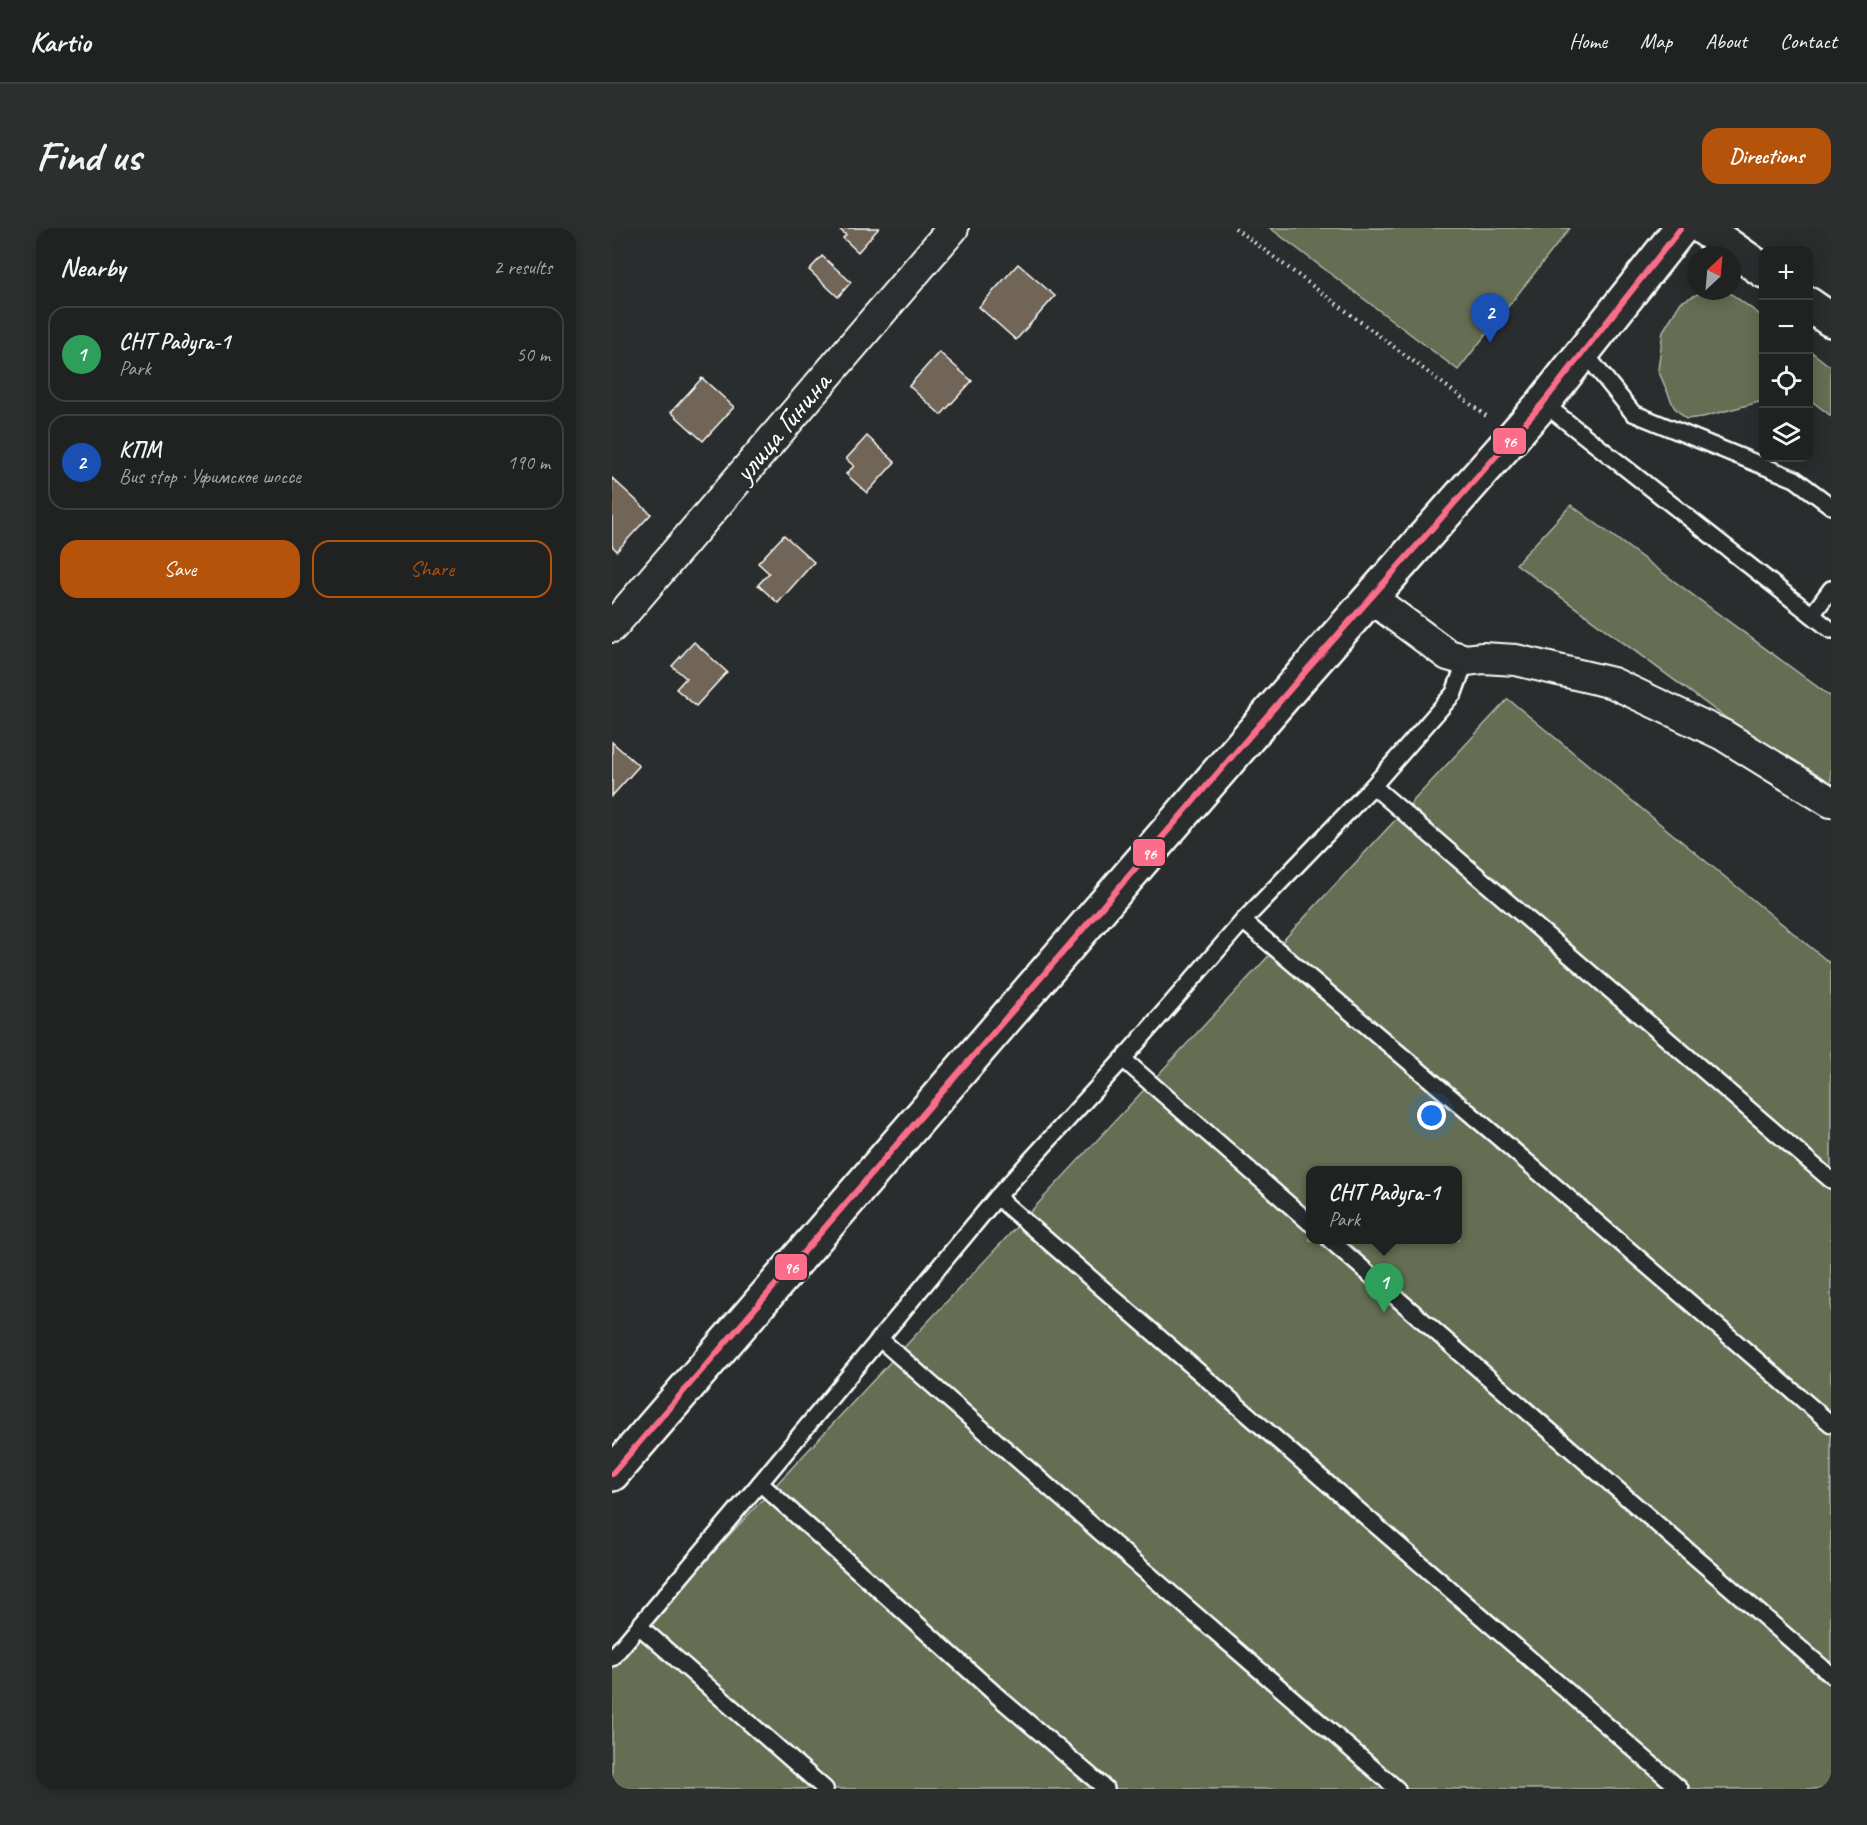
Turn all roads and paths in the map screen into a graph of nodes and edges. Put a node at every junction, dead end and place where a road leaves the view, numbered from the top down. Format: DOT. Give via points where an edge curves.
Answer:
graph roads {
  1 [pos="952,228"];
  2 [pos="1235,228"];
  3 [pos="1681,228"];
  4 [pos="1703,228"];
  5 [pos="1759,267"];
  6 [pos="1813,307"];
  7 [pos="1831,320"];
  8 [pos="1583,351"];
  9 [pos="1542,403"];
  10 [pos="1513,436"];
  11 [pos="1831,506"];
  12 [pos="1831,589"];
  13 [pos="1371,598"];
  14 [pos="1812,615"];
  15 [pos="612,627"];
  16 [pos="1831,630"];
  17 [pos="1466,660"];
  18 [pos="1373,786"];
  19 [pos="1831,801"];
  20 [pos="1243,921"];
  21 [pos="1123,1059"];
  22 [pos="1831,1180"];
  23 [pos="997,1197"];
  24 [pos="1306,1219"];
  25 [pos="1336,1244"];
  26 [pos="880,1339"];
  27 [pos="1831,1424"];
  28 [pos="612,1474"];
  29 [pos="760,1483"];
  30 [pos="639,1626"];
  31 [pos="612,1658"];
  32 [pos="1831,1675"];
  33 [pos="825,1789"];
  34 [pos="1106,1789"];
  35 [pos="1397,1789"];
  36 [pos="1680,1789"];
  1 -- 15 [label="street, улица Гинина"];
  2 -- 10 [label="path"];
  3 -- 8 [label="main road"];
  4 -- 5 [label="main road"];
  6 -- 7 [label="main road"];
  8 -- 9 [label="main road"];
  8 -- 11 [label="lane" via="1633,413 1795,479"];
  9 -- 10 [label="main road"];
  9 -- 14 [label="lane"];
  10 -- 13 [label="main road"];
  12 -- 14 [label="lane"];
  13 -- 17 [label="street" via="1448,655"];
  13 -- 28 [label="main road"];
  14 -- 16 [label="lane"];
  17 -- 18 [label="lane" via="1454,693"];
  17 -- 19 [label="street" via="1516,660 1613,683 1723,735"];
  18 -- 20 [label="lane"];
  18 -- 22 [label="lane"];
  20 -- 21 [label="lane"];
  20 -- 27 [label="lane"];
  21 -- 23 [label="lane"];
  21 -- 24 [label="lane"];
  23 -- 26 [label="lane"];
  23 -- 36 [label="lane"];
  25 -- 32 [label="lane"];
  26 -- 29 [label="lane"];
  26 -- 35 [label="lane"];
  29 -- 30 [label="lane"];
  29 -- 34 [label="lane"];
  30 -- 31 [label="lane"];
  30 -- 33 [label="lane"];
}
